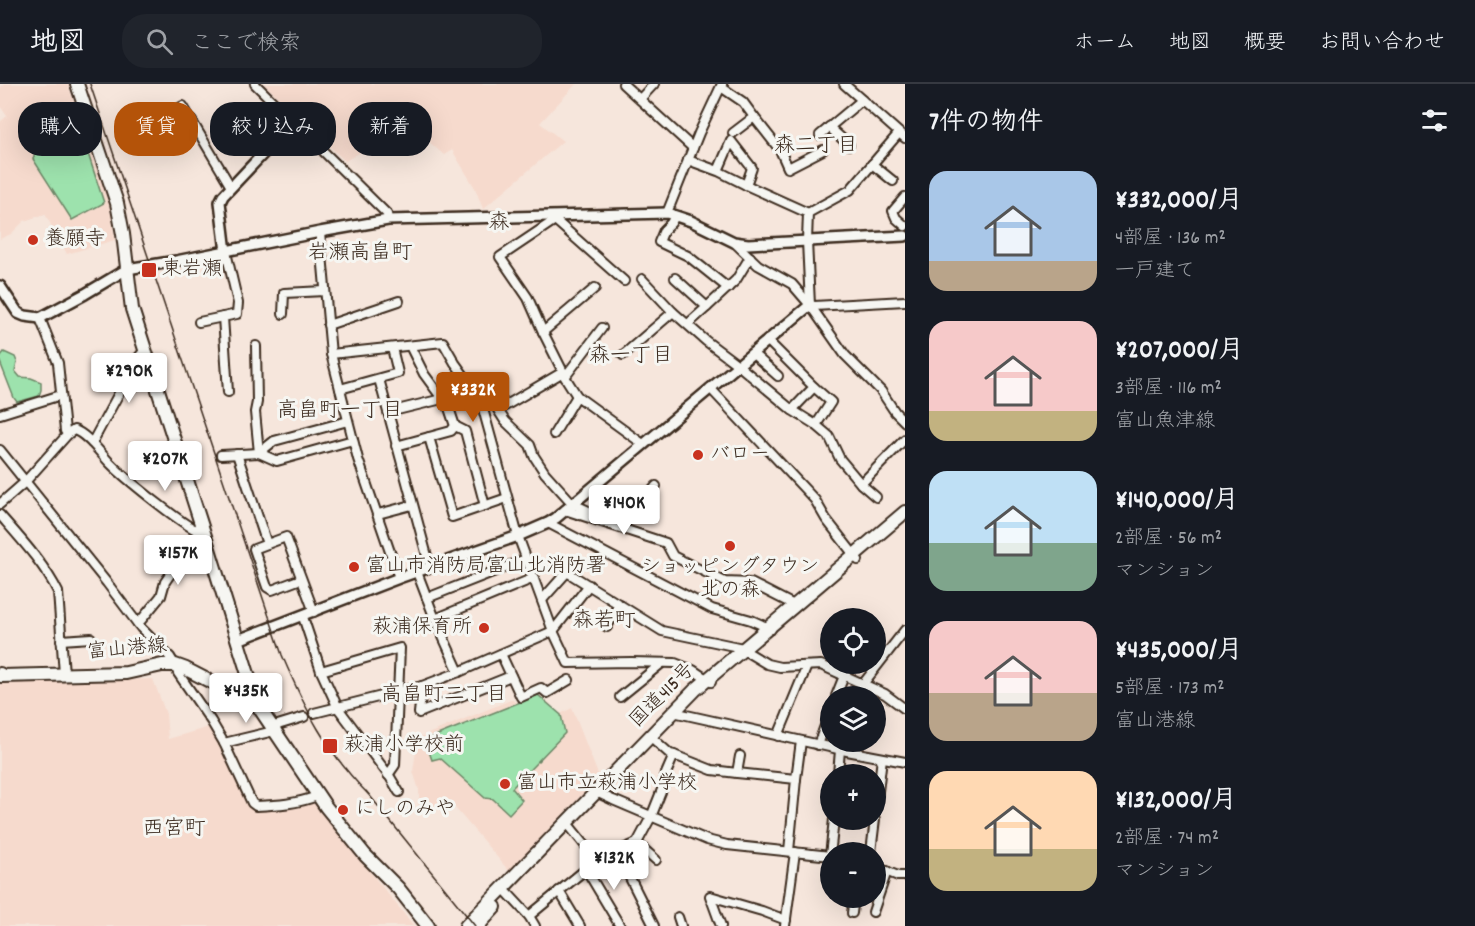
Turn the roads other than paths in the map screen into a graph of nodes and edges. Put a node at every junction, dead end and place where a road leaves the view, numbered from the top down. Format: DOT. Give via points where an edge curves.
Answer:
graph roads {
  1 [pos="77,84"];
  2 [pos="255,84"];
  3 [pos="623,84"];
  4 [pos="654,84"];
  5 [pos="845,84"];
  6 [pos="722,86"];
  7 [pos="640,99"];
  8 [pos="862,100"];
  9 [pos="274,102"];
  10 [pos="754,117"];
  11 [pos="829,127"];
  12 [pos="198,131"];
  13 [pos="733,133"];
  14 [pos="820,135"];
  15 [pos="902,136"];
  16 [pos="849,145"];
  17 [pos="693,148"];
  18 [pos="823,150"];
  19 [pos="261,156"];
  20 [pos="329,156"];
  21 [pos="688,160"];
  22 [pos="872,164"];
  23 [pos="718,171"];
  24 [pos="892,181"];
  25 [pos="746,185"];
  26 [pos="231,187"];
  27 [pos="905,197"];
  28 [pos="808,213"];
  29 [pos="671,214"];
  30 [pos="555,218"];
  31 [pos="388,220"];
  32 [pos="905,226"];
  33 [pos="320,232"];
  34 [pos="905,236"];
  35 [pos="807,241"];
  36 [pos="734,242"];
  37 [pos="226,252"];
  38 [pos="750,257"];
  39 [pos="127,269"];
  40 [pos="675,278"];
  41 [pos="642,279"];
  42 [pos="624,281"];
  43 [pos="0,286"];
  44 [pos="595,288"];
  45 [pos="728,288"];
  46 [pos="325,291"];
  47 [pos="3,298"];
  48 [pos="399,301"];
  49 [pos="905,301"];
  50 [pos="810,305"];
  51 [pos="708,307"];
  52 [pos="674,312"];
  53 [pos="284,314"];
  54 [pos="223,317"];
  55 [pos="40,318"];
  56 [pos="199,322"];
  57 [pos="688,324"];
  58 [pos="328,325"];
  59 [pos="602,328"];
  60 [pos="543,332"];
  61 [pos="767,340"];
  62 [pos="256,346"];
  63 [pos="410,346"];
  64 [pos="392,348"];
  65 [pos="145,350"];
  66 [pos="752,353"];
  67 [pos="331,354"];
  68 [pos="623,355"];
  69 [pos="738,365"];
  70 [pos="564,374"];
  71 [pos="778,376"];
  72 [pos="379,379"];
  73 [pos="814,387"];
  74 [pos="710,388"];
  75 [pos="340,389"];
  76 [pos="228,392"];
  77 [pos="61,395"];
  78 [pos="577,396"];
  79 [pos="442,399"];
  80 [pos="792,410"];
  81 [pos="389,412"];
  82 [pos="0,414"];
  83 [pos="348,422"];
  84 [pos="905,422"];
  85 [pos="816,425"];
  86 [pos="455,426"];
  87 [pos="68,434"];
  88 [pos="554,434"];
  89 [pos="429,437"];
  90 [pos="353,440"];
  91 [pos="905,440"];
  92 [pos="92,443"];
  93 [pos="643,444"];
  94 [pos="396,446"];
  95 [pos="0,450"];
  96 [pos="259,453"];
  97 [pos="237,454"];
  98 [pos="221,455"];
  99 [pos="25,482"];
  100 [pos="861,484"];
  101 [pos="656,486"];
  102 [pos="876,497"];
  103 [pos="507,498"];
  104 [pos="0,504"];
  105 [pos="412,505"];
  106 [pos="485,506"];
  107 [pos="569,507"];
  108 [pos="905,512"];
  109 [pos="378,514"];
  110 [pos="0,515"];
  111 [pos="905,522"];
  112 [pos="548,524"];
  113 [pos="201,532"];
  114 [pos="518,536"];
  115 [pos="267,544"];
  116 [pos="856,558"];
  117 [pos="526,559"];
  118 [pos="430,567"];
  119 [pos="417,572"];
  120 [pos="399,578"];
  121 [pos="534,578"];
  122 [pos="302,579"];
  123 [pos="589,585"];
  124 [pos="427,598"];
  125 [pos="542,600"];
  126 [pos="619,604"];
  127 [pos="797,607"];
  128 [pos="314,612"];
  129 [pos="303,616"];
  130 [pos="435,618"];
  131 [pos="138,624"];
  132 [pos="607,627"];
  133 [pos="771,628"];
  134 [pos="905,630"];
  135 [pos="554,631"];
  136 [pos="91,638"];
  137 [pos="62,640"];
  138 [pos="238,640"];
  139 [pos="745,650"];
  140 [pos="501,654"];
  141 [pos="662,663"];
  142 [pos="175,665"];
  143 [pos="807,666"];
  144 [pos="321,671"];
  145 [pos="459,672"];
  146 [pos="64,674"];
  147 [pos="0,675"];
  148 [pos="844,675"];
  149 [pos="511,676"];
  150 [pos="569,680"];
  151 [pos="709,680"];
  152 [pos="863,684"];
  153 [pos="422,686"];
  154 [pos="840,686"];
  155 [pos="397,693"];
  156 [pos="620,697"];
  157 [pos="258,706"];
  158 [pos="338,708"];
  159 [pos="905,709"];
  160 [pos="314,713"];
  161 [pos="677,713"];
  162 [pos="304,717"];
  163 [pos="273,729"];
  164 [pos="778,736"];
  165 [pos="653,738"];
  166 [pos="820,740"];
  167 [pos="801,741"];
  168 [pos="224,742"];
  169 [pos="818,745"];
  170 [pos="850,752"];
  171 [pos="674,755"];
  172 [pos="740,756"];
  173 [pos="882,758"];
  174 [pos="905,762"];
  175 [pos="881,764"];
  176 [pos="737,773"];
  177 [pos="388,775"];
  178 [pos="796,779"];
  179 [pos="399,792"];
  180 [pos="600,793"];
  181 [pos="318,796"];
  182 [pos="651,817"];
  183 [pos="569,825"];
  184 [pos="637,843"];
  185 [pos="792,851"];
  186 [pos="617,852"];
  187 [pos="820,855"];
  188 [pos="597,860"];
  189 [pos="656,860"];
  190 [pos="586,869"];
  191 [pos="887,871"];
  192 [pos="905,876"];
  193 [pos="505,891"];
  194 [pos="559,891"];
  195 [pos="853,908"];
  196 [pos="873,912"];
  197 [pos="852,913"];
  198 [pos="529,916"];
  199 [pos="678,917"];
  200 [pos="785,923"];
  201 [pos="428,926"];
  202 [pos="466,926"];
  203 [pos="478,926"];
  204 [pos="535,926"];
  205 [pos="580,926"];
  206 [pos="620,926"];
  207 [pos="654,926"];
  208 [pos="681,926"];
  209 [pos="721,926"];
  1 -- 39 [label="main road" via="117,203"];
  2 -- 9 [label="street"];
  3 -- 7 [label="street"];
  4 -- 7 [label="street"];
  5 -- 8 [label="street"];
  6 -- 10 [label="street" via="743,102"];
  6 -- 17 [label="street"];
  7 -- 17 [label="street"];
  8 -- 11 [label="street"];
  8 -- 15 [label="street"];
  10 -- 13 [label="street"];
  10 -- 18 [label="street" via="780,150 788,168"];
  11 -- 14 [label="street"];
  11 -- 16 [label="street"];
  12 -- 26 [label="street"];
  15 -- 22 [label="street"];
  17 -- 21 [label="street"];
  19 -- 26 [label="street"];
  20 -- 31 [label="street" via="387,214"];
  21 -- 23 [label="street"];
  21 -- 29 [label="street"];
  22 -- 24 [label="street"];
  22 -- 28 [label="street" via="850,190"];
  23 -- 25 [label="street"];
  23 -- 25 [label="street" via="731,141 752,168"];
  25 -- 28 [label="street"];
  26 -- 37 [label="street" via="220,202"];
  27 -- 32 [label="street" via="893,211"];
  28 -- 35 [label="street"];
  29 -- 30 [label="street"];
  29 -- 36 [label="street"];
  29 -- 45 [label="street" via="671,222 659,242 688,256"];
  30 -- 31 [label="street"];
  30 -- 42 [label="street"];
  30 -- 60 [label="street" via="500,257 528,298"];
  31 -- 33 [label="street"];
  33 -- 37 [label="street"];
  33 -- 46 [label="street"];
  34 -- 35 [label="street"];
  35 -- 36 [label="street"];
  35 -- 50 [label="street"];
  36 -- 38 [label="street"];
  37 -- 39 [label="street"];
  37 -- 54 [label="street" via="238,303 237,314"];
  38 -- 45 [label="street"];
  38 -- 50 [label="street" via="792,284"];
  39 -- 55 [label="street"];
  39 -- 65 [label="main road" via="132,309"];
  40 -- 51 [label="street"];
  41 -- 52 [label="street"];
  43 -- 47 [label="street"];
  44 -- 60 [label="street"];
  45 -- 51 [label="street"];
  46 -- 53 [label="street" via="284,293"];
  46 -- 58 [label="street"];
  47 -- 55 [label="street" via="18,313"];
  48 -- 58 [label="street"];
  49 -- 50 [label="street"];
  50 -- 61 [label="street"];
  50 -- 84 [label="street" via="845,355"];
  51 -- 57 [label="street"];
  52 -- 57 [label="street"];
  52 -- 68 [label="street"];
  54 -- 56 [label="street"];
  54 -- 76 [label="street"];
  55 -- 77 [label="street" via="58,363"];
  57 -- 69 [label="street"];
  58 -- 67 [label="street"];
  59 -- 70 [label="street"];
  60 -- 70 [label="street"];
  61 -- 66 [label="street"];
  61 -- 73 [label="street"];
  62 -- 96 [label="street"];
  63 -- 64 [label="street"];
  63 -- 79 [label="street"];
  63 -- 103 [label="street" via="443,342 480,398"];
  64 -- 67 [label="street"];
  64 -- 72 [label="street" via="398,373"];
  65 -- 92 [label="street"];
  65 -- 113 [label="main road"];
  66 -- 69 [label="street"];
  66 -- 71 [label="street"];
  67 -- 75 [label="street"];
  69 -- 74 [label="street"];
  69 -- 80 [label="street"];
  70 -- 78 [label="street"];
  70 -- 107 [label="street" via="498,410 530,445"];
  72 -- 75 [label="street"];
  72 -- 81 [label="street"];
  73 -- 80 [label="street"];
  73 -- 85 [label="street" via="831,402"];
  74 -- 93 [label="street"];
  74 -- 116 [label="street" via="815,500"];
  75 -- 83 [label="street"];
  77 -- 82 [label="street"];
  77 -- 87 [label="street"];
  78 -- 88 [label="street"];
  78 -- 93 [label="street"];
  79 -- 81 [label="street"];
  79 -- 86 [label="street"];
  80 -- 85 [label="street"];
  81 -- 94 [label="street"];
  83 -- 90 [label="street"];
  83 -- 96 [label="street" via="274,441"];
  85 -- 100 [label="street" via="829,436 840,459"];
  86 -- 89 [label="street" via="451,431"];
  86 -- 106 [label="street" via="465,431"];
  87 -- 92 [label="street" via="74,430"];
  87 -- 99 [label="street"];
  89 -- 94 [label="street"];
  89 -- 106 [label="street" via="452,517"];
  90 -- 96 [label="street" via="277,461"];
  90 -- 109 [label="street"];
  91 -- 100 [label="street"];
  92 -- 113 [label="street" via="118,471 174,516"];
  93 -- 107 [label="street"];
  94 -- 105 [label="street"];
  95 -- 99 [label="street"];
  96 -- 97 [label="street"];
  97 -- 98 [label="street"];
  97 -- 115 [label="street"];
  99 -- 104 [label="street"];
  99 -- 131 [label="street"];
  100 -- 102 [label="street"];
  101 -- 107 [label="street" via="625,523"];
  103 -- 106 [label="street"];
  103 -- 114 [label="street"];
  105 -- 109 [label="street"];
  105 -- 118 [label="street"];
  107 -- 112 [label="street"];
  107 -- 127 [label="street" via="666,543 673,556 724,582 751,583"];
  108 -- 116 [label="main road, 国道415号"];
  109 -- 120 [label="street"];
  110 -- 137 [label="street" via="58,592"];
  111 -- 116 [label="main road, 国道415号"];
  112 -- 114 [label="street"];
  112 -- 133 [label="street" via="712,609"];
  113 -- 131 [label="street" via="165,582 161,596"];
  113 -- 138 [label="main road"];
  114 -- 117 [label="street"];
  114 -- 118 [label="street"];
  115 -- 122 [label="street" via="286,537"];
  115 -- 122 [label="street" via="254,549 267,587 272,590"];
  116 -- 127 [label="main road, 国道415号"];
  117 -- 121 [label="street"];
  117 -- 124 [label="street"];
  118 -- 119 [label="street"];
  119 -- 120 [label="street"];
  119 -- 124 [label="street"];
  120 -- 128 [label="street"];
  121 -- 125 [label="street"];
  121 -- 130 [label="street"];
  122 -- 128 [label="street"];
  123 -- 125 [label="street" via="567,572"];
  123 -- 126 [label="street"];
  123 -- 135 [label="street"];
  124 -- 130 [label="street"];
  125 -- 135 [label="street"];
  126 -- 132 [label="street"];
  126 -- 139 [label="street" via="662,631"];
  127 -- 133 [label="main road, 国道415号"];
  128 -- 129 [label="street"];
  129 -- 138 [label="street"];
  129 -- 144 [label="street"];
  130 -- 145 [label="street"];
  131 -- 142 [label="street"];
  133 -- 139 [label="main road, 国道415号"];
  134 -- 152 [label="street"];
  135 -- 140 [label="street"];
  135 -- 141 [label="street" via="568,663"];
  136 -- 137 [label="street"];
  137 -- 146 [label="street"];
  138 -- 157 [label="main road"];
  139 -- 143 [label="street" via="767,664"];
  139 -- 151 [label="main road, 国道415号"];
  140 -- 145 [label="street"];
  140 -- 149 [label="street"];
  141 -- 151 [label="street" via="675,663"];
  141 -- 156 [label="street"];
  142 -- 146 [label="main road, 富山港線" via="126,673"];
  142 -- 157 [label="main road, 富山港線"];
  142 -- 168 [label="street"];
  143 -- 148 [label="street" via="822,666"];
  143 -- 164 [label="street"];
  144 -- 155 [label="street" via="399,648"];
  144 -- 158 [label="street"];
  145 -- 153 [label="street"];
  146 -- 147 [label="main road, 富山港線"];
  148 -- 152 [label="street"];
  148 -- 154 [label="street"];
  149 -- 150 [label="street" via="521,697 541,688 547,693"];
  149 -- 153 [label="street" via="419,713"];
  151 -- 161 [label="main road, 国道415号"];
  152 -- 159 [label="street"];
  153 -- 155 [label="street"];
  155 -- 158 [label="street"];
  155 -- 177 [label="street" via="394,765"];
  157 -- 163 [label="main road"];
  158 -- 160 [label="street"];
  158 -- 177 [label="street"];
  161 -- 164 [label="street"];
  161 -- 165 [label="main road, 国道415号"];
  162 -- 163 [label="street"];
  163 -- 168 [label="street"];
  163 -- 181 [label="main road"];
  164 -- 167 [label="street"];
  165 -- 171 [label="street"];
  165 -- 180 [label="main road, 国道415号"];
  166 -- 169 [label="street"];
  167 -- 169 [label="street"];
  167 -- 178 [label="street"];
  168 -- 181 [label="street" via="256,806"];
  170 -- 173 [label="street"];
  171 -- 176 [label="street" via="712,770"];
  171 -- 182 [label="street"];
  172 -- 176 [label="street"];
  173 -- 174 [label="street"];
  173 -- 175 [label="street"];
  176 -- 178 [label="street"];
  177 -- 179 [label="street"];
  178 -- 185 [label="street"];
  180 -- 182 [label="street"];
  180 -- 183 [label="main road, 国道415号"];
  181 -- 201 [label="main road"];
  182 -- 184 [label="street"];
  182 -- 185 [label="street" via="726,845"];
  183 -- 188 [label="street"];
  183 -- 193 [label="main road, 国道415号"];
  184 -- 186 [label="street"];
  184 -- 189 [label="street"];
  185 -- 187 [label="street"];
  185 -- 200 [label="street"];
  186 -- 188 [label="street"];
  186 -- 207 [label="street"];
  188 -- 190 [label="street"];
  190 -- 194 [label="street"];
  190 -- 206 [label="street"];
  191 -- 192 [label="street"];
  191 -- 196 [label="street"];
  193 -- 198 [label="street"];
  193 -- 202 [label="main road, 国道415号"];
  193 -- 203 [label="main road, 国道415号"];
  194 -- 198 [label="street"];
  194 -- 205 [label="street"];
  195 -- 197 [label="street"];
  198 -- 204 [label="street"];
  199 -- 208 [label="street"];
  200 -- 209 [label="street" via="762,911 710,896"];
}
